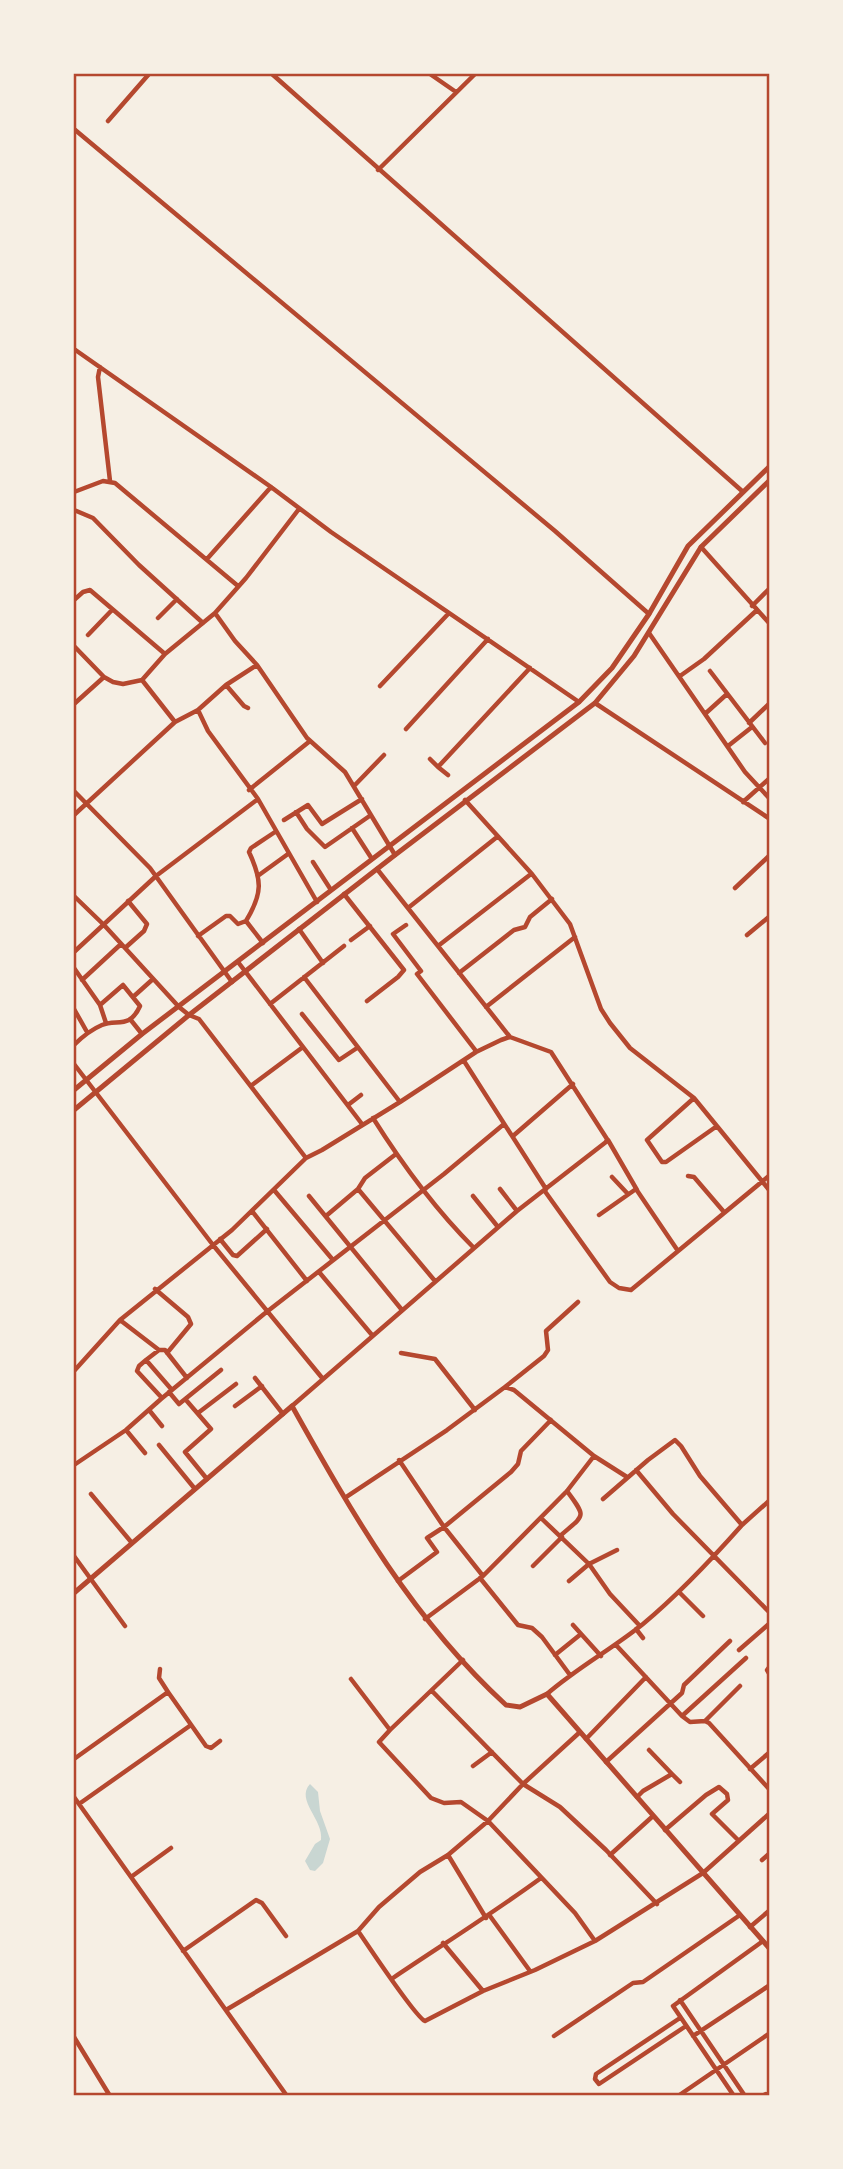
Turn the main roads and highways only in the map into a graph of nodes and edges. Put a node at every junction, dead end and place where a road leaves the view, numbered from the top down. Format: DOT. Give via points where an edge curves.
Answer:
graph roads {
  1 [pos="769,466"];
  2 [pos="769,480"];
  3 [pos="612,668"];
  4 [pos="620,675"];
  5 [pos="551,724"];
  6 [pos="557,733"];
  7 [pos="74,1090"];
  8 [pos="74,1110"];
  9 [pos="74,1593"];
  10 [pos="769,1949"];
  1 -- 3 [label="main road" via="688,546"];
  2 -- 4 [label="main road" via="701,547"];
  3 -- 4 [label="main road"];
  3 -- 5 [label="main road"];
  4 -- 6 [label="main road" via="595,703"];
  5 -- 6 [label="main road"];
  5 -- 7 [label="main road"];
  6 -- 8 [label="main road" via="299,929"];
  9 -- 10 [label="main road" via="292,1406 379,1555 425,1619 506,1705 520,1707 547,1694"];
}
